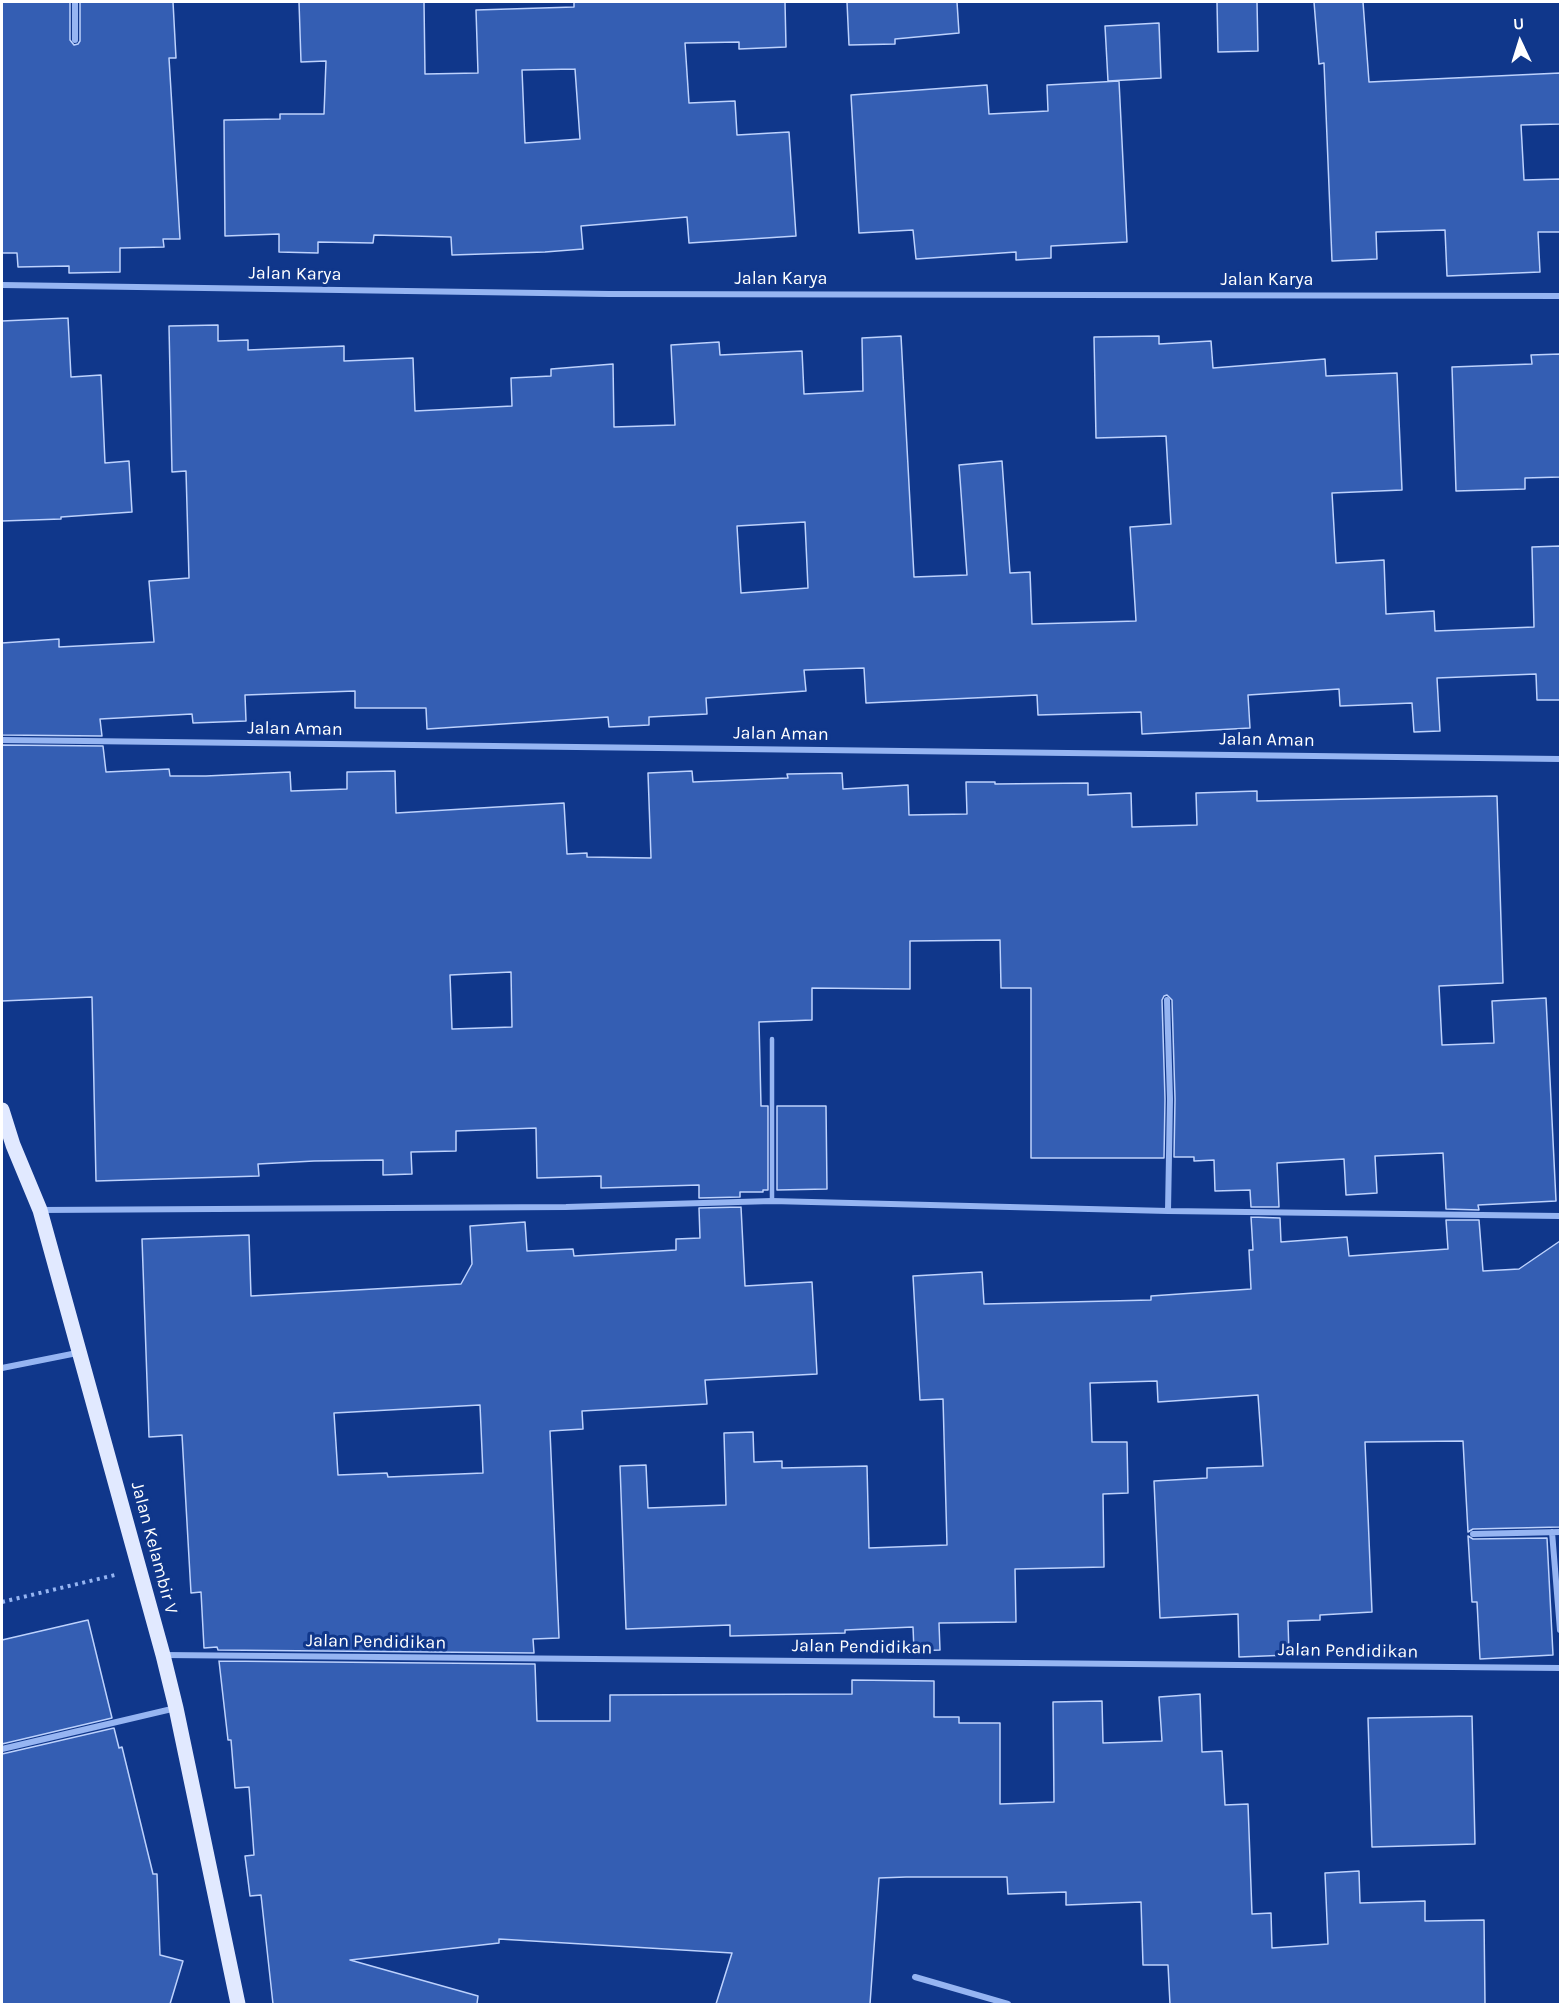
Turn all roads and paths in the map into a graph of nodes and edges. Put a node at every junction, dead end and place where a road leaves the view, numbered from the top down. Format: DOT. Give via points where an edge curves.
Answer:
graph roads {
  1 [pos="75,2"];
  2 [pos="75,40"];
  3 [pos="2,285"];
  4 [pos="1560,296"];
  5 [pos="2,740"];
  6 [pos="1560,759"];
  7 [pos="1167,1000"];
  8 [pos="772,1039"];
  9 [pos="2,1110"];
  10 [pos="7,1145"];
  11 [pos="772,1201"];
  12 [pos="40,1210"];
  13 [pos="1168,1211"];
  14 [pos="1560,1216"];
  15 [pos="80,1353"];
  16 [pos="2,1368"];
  17 [pos="1552,1532"];
  18 [pos="1560,1532"];
  19 [pos="1473,1534"];
  20 [pos="139,1569"];
  21 [pos="2,1602"];
  22 [pos="1560,1630"];
  23 [pos="163,1655"];
  24 [pos="1560,1668"];
  25 [pos="176,1708"];
  26 [pos="2,1749"];
  27 [pos="915,1977"];
  28 [pos="238,2004"];
  29 [pos="1008,2004"];
  1 -- 2 [label="street"];
  3 -- 4 [label="street, Jalan Karya" via="609,294"];
  5 -- 6 [label="street, Jalan Aman"];
  7 -- 13 [label="street"];
  8 -- 11 [label="lane"];
  9 -- 10 [label="main road, Jalan Kelambir V"];
  10 -- 12 [label="main road, Jalan Kelambir V"];
  11 -- 12 [label="street" via="566,1207"];
  11 -- 13 [label="street"];
  12 -- 15 [label="main road, Jalan Kelambir V"];
  13 -- 14 [label="street"];
  15 -- 16 [label="street"];
  15 -- 20 [label="main road, Jalan Kelambir V"];
  17 -- 18 [label="street"];
  17 -- 19 [label="street"];
  17 -- 22 [label="street"];
  20 -- 21 [label="path"];
  20 -- 23 [label="main road, Jalan Kelambir V"];
  23 -- 24 [label="street, Jalan Pendidikan"];
  23 -- 25 [label="main road, Jalan Kelambir V"];
  25 -- 26 [label="street"];
  25 -- 28 [label="main road, Jalan Kelambir V"];
  27 -- 29 [label="street"];
}
